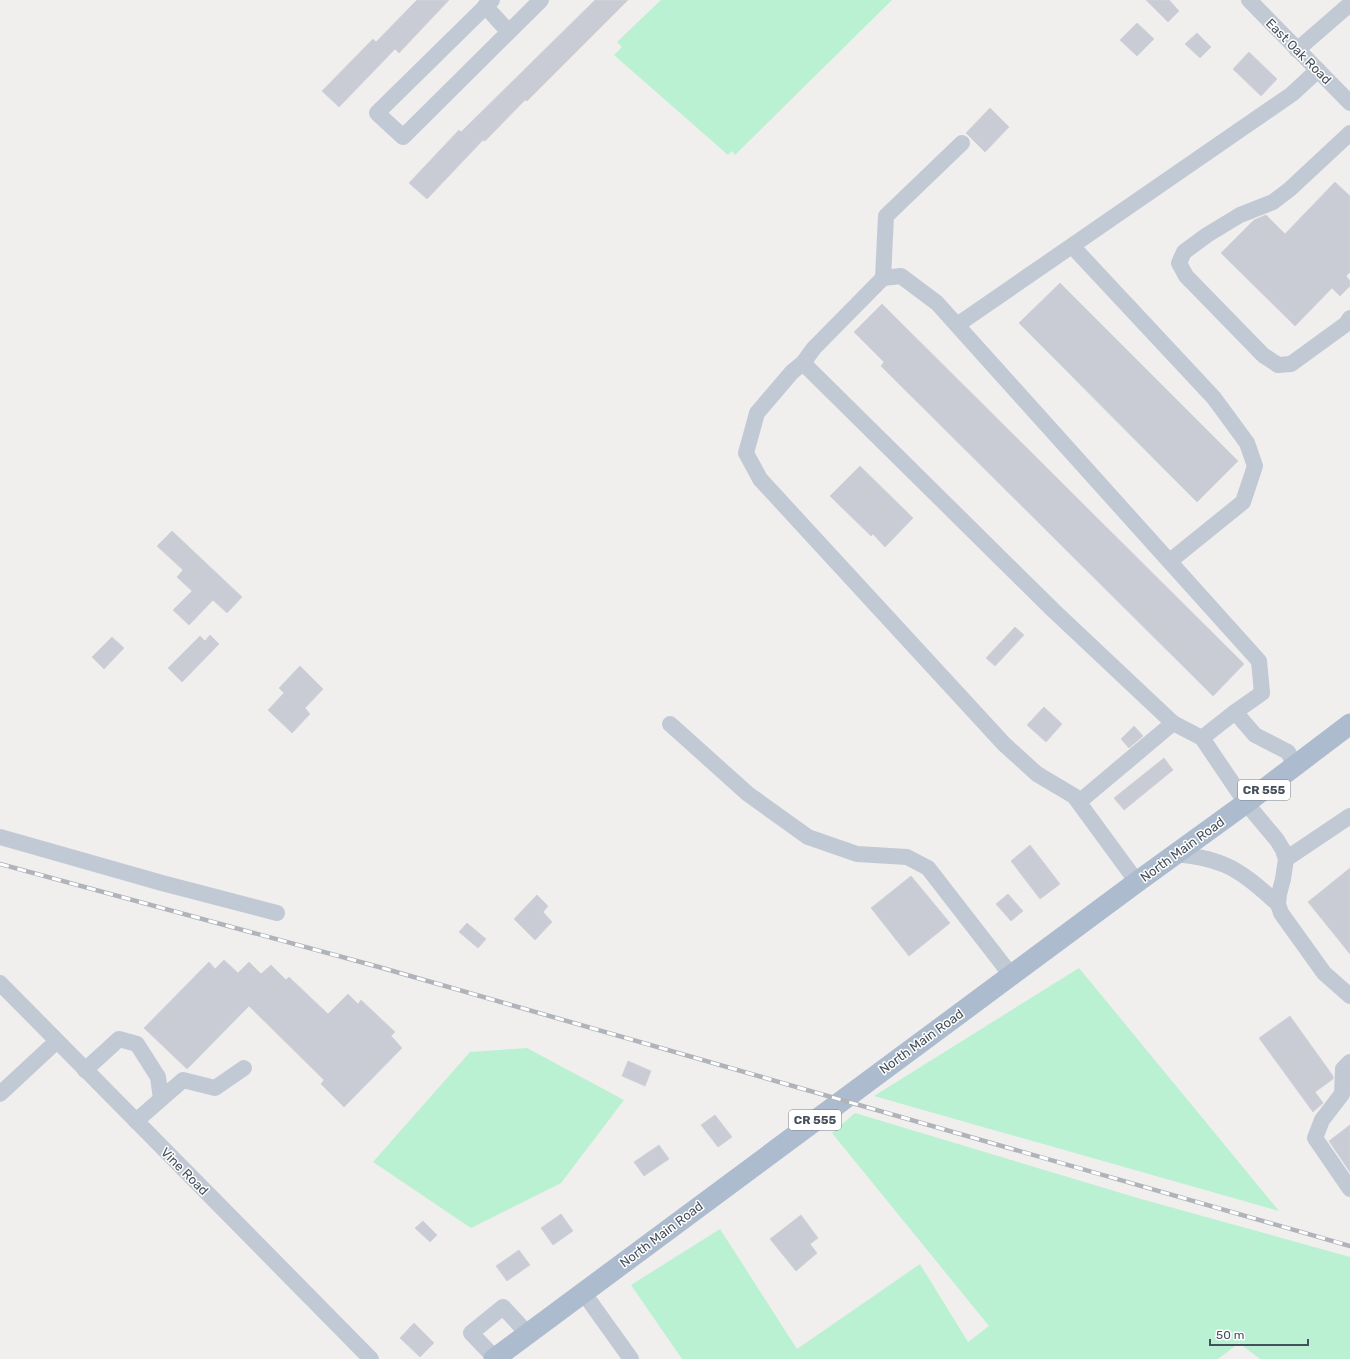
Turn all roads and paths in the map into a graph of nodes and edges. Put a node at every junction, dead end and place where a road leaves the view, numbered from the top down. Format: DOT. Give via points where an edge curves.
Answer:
graph roads {
  1 [pos="541,0"];
  2 [pos="1249,0"];
  3 [pos="488,3"];
  4 [pos="1350,4"];
  5 [pos="508,31"];
  6 [pos="1297,50"];
  7 [pos="1318,70"];
  8 [pos="1350,103"];
  9 [pos="1347,142"];
  10 [pos="962,143"];
  11 [pos="1072,246"];
  12 [pos="883,278"];
  13 [pos="1350,318"];
  14 [pos="957,325"];
  15 [pos="803,363"];
  16 [pos="1170,561"];
  17 [pos="1235,712"];
  18 [pos="1172,723"];
  19 [pos="670,724"];
  20 [pos="1350,724"];
  21 [pos="1202,738"];
  22 [pos="1295,766"];
  23 [pos="1079,802"];
  24 [pos="1246,803"];
  25 [pos="1350,816"];
  26 [pos="0,837"];
  27 [pos="1176,854"];
  28 [pos="1286,859"];
  29 [pos="1137,882"];
  30 [pos="1278,904"];
  31 [pos="276,913"];
  32 [pos="1011,975"];
  33 [pos="0,983"];
  34 [pos="1350,996"];
  35 [pos="57,1041"];
  36 [pos="1350,1062"];
  37 [pos="244,1068"];
  38 [pos="85,1070"];
  39 [pos="0,1094"];
  40 [pos="161,1099"];
  41 [pos="136,1121"];
  42 [pos="1350,1189"];
  43 [pos="583,1292"];
  44 [pos="528,1334"];
  45 [pos="371,1359"];
  46 [pos="494,1359"];
  47 [pos="631,1359"];
  1 -- 5 [label="street"];
  2 -- 6 [label="street, East Oak Road"];
  3 -- 5 [label="street"];
  3 -- 5 [label="street" via="377,113 403,137"];
  4 -- 6 [label="street"];
  6 -- 7 [label="street, East Oak Road"];
  7 -- 8 [label="street, East Oak Road"];
  7 -- 11 [label="street" via="1292,94"];
  9 -- 13 [label="street" via="1272,202 1240,214 1207,235 1184,252 1179,263 1186,276 1263,355 1278,365 1291,364 1346,324"];
  10 -- 12 [label="street" via="886,216"];
  11 -- 14 [label="street"];
  11 -- 16 [label="street" via="1214,398 1247,444 1255,466 1243,502"];
  12 -- 14 [label="street" via="901,276 937,303"];
  12 -- 15 [label="street" via="814,348"];
  14 -- 16 [label="street"];
  15 -- 18 [label="street" via="1053,610"];
  15 -- 23 [label="street" via="792,372 757,413 746,453 760,479 1004,744 1037,774 1074,796"];
  16 -- 17 [label="street" via="1259,661 1262,693"];
  17 -- 21 [label="street"];
  17 -- 22 [label="street" via="1254,735 1288,752"];
  18 -- 21 [label="street"];
  18 -- 23 [label="street"];
  19 -- 32 [label="street" via="748,794 808,837 857,854 907,857 928,868"];
  20 -- 22 [label="main road, North Main Road / CR 555"];
  21 -- 24 [label="street"];
  22 -- 24 [label="main road, North Main Road / CR 555"];
  23 -- 29 [label="street"];
  24 -- 27 [label="main road, North Main Road / CR 555"];
  24 -- 28 [label="street" via="1277,840"];
  25 -- 28 [label="street"];
  26 -- 31 [label="street"];
  27 -- 29 [label="main road, North Main Road / CR 555"];
  27 -- 30 [label="street" via="1209,859 1226,865 1251,881"];
  28 -- 30 [label="street"];
  29 -- 32 [label="main road, North Main Road / CR 555"];
  30 -- 34 [label="street" via="1281,914 1324,973"];
  32 -- 43 [label="main road, North Main Road / CR 555"];
  33 -- 35 [label="street, Vine Road"];
  35 -- 38 [label="street, Vine Road"];
  35 -- 39 [label="street"];
  36 -- 42 [label="street" via="1343,1069 1342,1094 1322,1120 1315,1138"];
  37 -- 40 [label="street" via="215,1088 183,1080"];
  38 -- 40 [label="street" via="119,1039 137,1044 158,1077"];
  38 -- 41 [label="street, Vine Road"];
  40 -- 41 [label="street"];
  41 -- 45 [label="street, Vine Road"];
  43 -- 44 [label="main road, North Main Road / CR 555"];
  43 -- 47 [label="street"];
  44 -- 46 [label="main road, North Main Road / CR 555"];
  44 -- 46 [label="street" via="503,1307 471,1333"];
}
